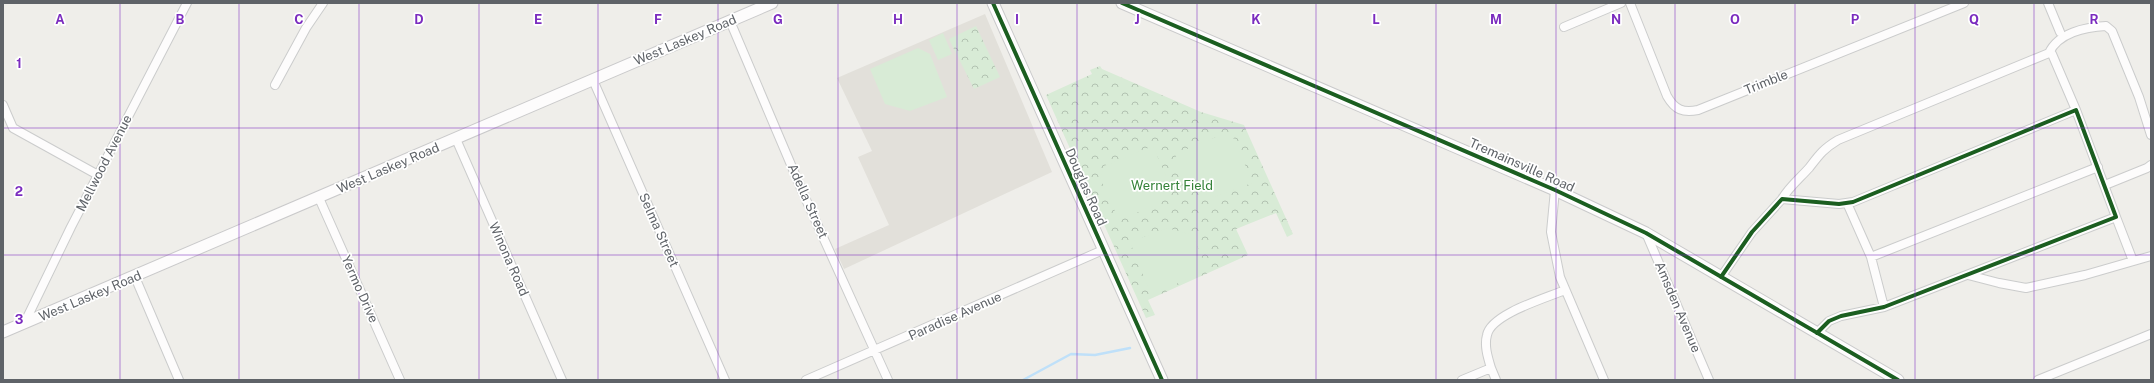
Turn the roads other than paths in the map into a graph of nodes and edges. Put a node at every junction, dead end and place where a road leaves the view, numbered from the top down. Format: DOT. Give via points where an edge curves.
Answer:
graph roads {
  1 [pos="323,3"];
  2 [pos="772,3"];
  3 [pos="993,3"];
  4 [pos="1122,3"];
  5 [pos="1621,3"];
  6 [pos="1630,3"];
  7 [pos="1964,3"];
  8 [pos="2048,3"];
  9 [pos="184,4"];
  10 [pos="730,21"];
  11 [pos="1564,27"];
  12 [pos="2060,32"];
  13 [pos="2049,53"];
  14 [pos="593,80"];
  15 [pos="275,85"];
  16 [pos="3,105"];
  17 [pos="2076,110"];
  18 [pos="2151,135"];
  19 [pos="456,139"];
  20 [pos="2098,167"];
  21 [pos="2150,170"];
  22 [pos="98,174"];
  23 [pos="2105,185"];
  24 [pos="1555,190"];
  25 [pos="319,198"];
  26 [pos="1782,199"];
  27 [pos="1848,203"];
  28 [pos="2116,217"];
  29 [pos="1646,233"];
  30 [pos="1103,250"];
  31 [pos="2151,256"];
  32 [pos="1871,257"];
  33 [pos="2133,261"];
  34 [pos="1968,275"];
  35 [pos="134,277"];
  36 [pos="1721,277"];
  37 [pos="1565,290"];
  38 [pos="1884,307"];
  39 [pos="23,325"];
  40 [pos="3,332"];
  41 [pos="1817,333"];
  42 [pos="2151,334"];
  43 [pos="875,351"];
  44 [pos="1491,368"];
  45 [pos="179,380"];
  46 [pos="400,380"];
  47 [pos="562,380"];
  48 [pos="725,380"];
  49 [pos="806,380"];
  50 [pos="888,380"];
  51 [pos="1162,380"];
  52 [pos="1462,380"];
  53 [pos="1496,380"];
  54 [pos="1604,380"];
  55 [pos="1710,380"];
  56 [pos="1898,380"];
  57 [pos="2038,380"];
  1 -- 15 [label="street" via="306,28"];
  2 -- 10 [label="street, West Laskey Road"];
  3 -- 30 [label="street, Douglas Road"];
  4 -- 24 [label="street, Tremainsville Road"];
  5 -- 11 [label="street"];
  6 -- 7 [label="street, Trimble" via="1667,96 1672,105 1687,112 1698,110"];
  8 -- 12 [label="street"];
  9 -- 22 [label="street, Mellwood Avenue"];
  10 -- 14 [label="street, West Laskey Road"];
  10 -- 43 [label="street, Adella Street"];
  13 -- 17 [label="street" via="2052,54"];
  13 -- 18 [label="street" via="2054,43 2066,36 2093,27 2106,26 2112,31"];
  13 -- 26 [label="street" via="1838,140 1819,153 1789,187"];
  14 -- 19 [label="street, West Laskey Road"];
  14 -- 48 [label="street, Selma Street"];
  16 -- 22 [label="street" via="13,128"];
  17 -- 20 [label="street"];
  17 -- 27 [label="street"];
  19 -- 25 [label="street, West Laskey Road"];
  19 -- 47 [label="street, Winona Road"];
  20 -- 23 [label="street"];
  20 -- 32 [label="street"];
  21 -- 23 [label="street"];
  22 -- 39 [label="street, Mellwood Avenue"];
  23 -- 28 [label="street"];
  24 -- 29 [label="street, Tremainsville Road"];
  24 -- 37 [label="street" via="1550,232"];
  25 -- 35 [label="street, West Laskey Road"];
  25 -- 46 [label="street, Yermo Drive"];
  26 -- 27 [label="street"];
  26 -- 36 [label="street" via="1752,232"];
  27 -- 32 [label="street"];
  28 -- 33 [label="street"];
  28 -- 34 [label="street"];
  29 -- 36 [label="street, Tremainsville Road"];
  29 -- 55 [label="street, Amsden Avenue"];
  30 -- 43 [label="street, Paradise Avenue"];
  30 -- 51 [label="street, Douglas Road"];
  31 -- 33 [label="street"];
  32 -- 38 [label="street"];
  33 -- 34 [label="street" via="2026,288"];
  34 -- 38 [label="street"];
  35 -- 39 [label="street, West Laskey Road"];
  35 -- 45 [label="street"];
  36 -- 41 [label="street, Tremainsville Road"];
  37 -- 44 [label="street" via="1505,315 1493,324 1487,334 1486,352"];
  37 -- 54 [label="street"];
  38 -- 41 [label="street" via="1841,316 1829,321"];
  39 -- 40 [label="street, West Laskey Road"];
  41 -- 56 [label="street, Tremainsville Road"];
  42 -- 57 [label="street"];
  43 -- 49 [label="street, Paradise Avenue"];
  43 -- 50 [label="street, Adella Street"];
  44 -- 52 [label="street"];
  44 -- 53 [label="street"];
}
